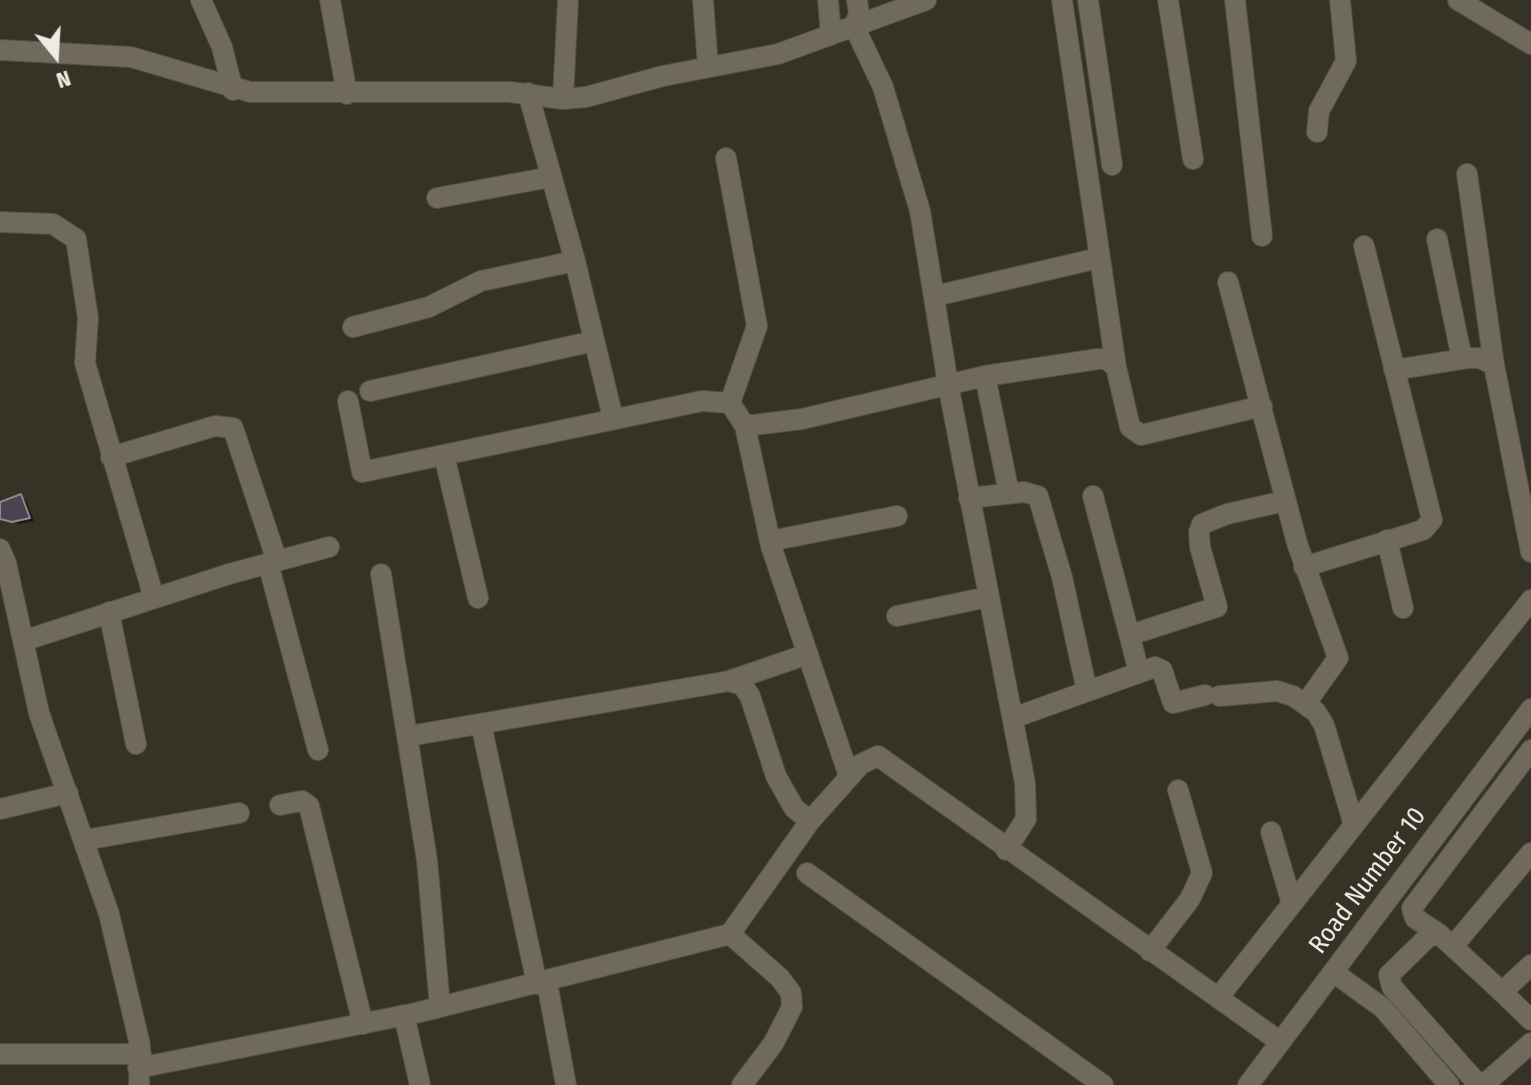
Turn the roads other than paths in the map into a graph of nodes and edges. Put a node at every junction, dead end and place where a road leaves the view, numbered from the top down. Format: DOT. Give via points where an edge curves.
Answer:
graph roads {
  1 [pos="201,0"];
  2 [pos="330,0"];
  3 [pos="568,0"];
  4 [pos="703,0"];
  5 [pos="828,0"];
  6 [pos="857,0"];
  7 [pos="926,0"];
  8 [pos="1062,0"];
  9 [pos="1088,0"];
  10 [pos="1168,0"];
  11 [pos="1235,0"];
  12 [pos="1340,0"];
  13 [pos="1458,0"];
  14 [pos="854,26"];
  15 [pos="831,35"];
  16 [pos="1531,44"];
  17 [pos="0,50"];
  18 [pos="708,67"];
  19 [pos="233,90"];
  20 [pos="528,93"];
  21 [pos="347,94"];
  22 [pos="563,99"];
  23 [pos="1317,132"];
  24 [pos="726,158"];
  25 [pos="1193,159"];
  26 [pos="1112,165"];
  27 [pos="1467,174"];
  28 [pos="551,177"];
  29 [pos="437,198"];
  30 [pos="0,222"];
  31 [pos="1262,236"];
  32 [pos="1437,239"];
  33 [pos="1364,246"];
  34 [pos="1099,258"];
  35 [pos="575,261"];
  36 [pos="1228,282"];
  37 [pos="935,296"];
  38 [pos="353,327"];
  39 [pos="594,341"];
  40 [pos="1462,359"];
  41 [pos="1494,365"];
  42 [pos="1116,367"];
  43 [pos="1394,370"];
  44 [pos="985,376"];
  45 [pos="948,384"];
  46 [pos="370,391"];
  47 [pos="348,401"];
  48 [pos="730,403"];
  49 [pos="1262,406"];
  50 [pos="613,418"];
  51 [pos="745,426"];
  52 [pos="444,455"];
  53 [pos="111,457"];
  54 [pos="1009,493"];
  55 [pos="1093,496"];
  56 [pos="969,498"];
  57 [pos="1285,501"];
  58 [pos="897,516"];
  59 [pos="1387,540"];
  60 [pos="770,541"];
  61 [pos="329,547"];
  62 [pos="0,549"];
  63 [pos="1531,552"];
  64 [pos="273,562"];
  65 [pos="1304,567"];
  66 [pos="381,574"];
  67 [pos="988,597"];
  68 [pos="154,598"];
  69 [pos="478,598"];
  70 [pos="1531,600"];
  71 [pos="1403,608"];
  72 [pos="109,612"];
  73 [pos="897,616"];
  74 [pos="1130,635"];
  75 [pos="23,641"];
  76 [pos="808,654"];
  77 [pos="1139,672"];
  78 [pos="729,681"];
  79 [pos="1087,691"];
  80 [pos="1306,703"];
  81 [pos="1531,709"];
  82 [pos="1013,718"];
  83 [pos="481,724"];
  84 [pos="409,736"];
  85 [pos="136,744"];
  86 [pos="318,750"];
  87 [pos="1531,750"];
  88 [pos="849,776"];
  89 [pos="1178,790"];
  90 [pos="68,793"];
  91 [pos="280,805"];
  92 [pos="0,809"];
  93 [pos="239,813"];
  94 [pos="810,821"];
  95 [pos="1354,825"];
  96 [pos="1271,832"];
  97 [pos="85,840"];
  98 [pos="1006,850"];
  99 [pos="1531,853"];
  100 [pos="807,873"];
  101 [pos="1292,904"];
  102 [pos="730,934"];
  103 [pos="1446,940"];
  104 [pos="1150,951"];
  105 [pos="1531,965"];
  106 [pos="1329,977"];
  107 [pos="542,984"];
  108 [pos="1392,987"];
  109 [pos="1502,992"];
  110 [pos="1218,998"];
  111 [pos="440,1007"];
  112 [pos="1374,1010"];
  113 [pos="404,1015"];
  114 [pos="1531,1020"];
  115 [pos="363,1024"];
  116 [pos="1279,1041"];
  117 [pos="1531,1043"];
  118 [pos="0,1054"];
  119 [pos="139,1069"];
  120 [pos="420,1085"];
  121 [pos="566,1085"];
  122 [pos="742,1085"];
  123 [pos="1103,1085"];
  124 [pos="1248,1085"];
  125 [pos="1431,1085"];
  126 [pos="1449,1085"];
  1 -- 19 [label="street" via="225,54"];
  2 -- 21 [label="street"];
  3 -- 22 [label="street"];
  4 -- 18 [label="street"];
  5 -- 15 [label="street"];
  6 -- 14 [label="street"];
  7 -- 14 [label="street"];
  8 -- 34 [label="street"];
  9 -- 26 [label="street"];
  10 -- 25 [label="street"];
  11 -- 31 [label="street"];
  12 -- 23 [label="street" via="1346,61 1319,111"];
  13 -- 16 [label="street"];
  14 -- 15 [label="street"];
  14 -- 37 [label="street" via="883,87 913,182"];
  15 -- 18 [label="street" via="778,54"];
  17 -- 19 [label="street" via="131,57"];
  18 -- 22 [label="street"];
  19 -- 21 [label="street"];
  20 -- 21 [label="street"];
  20 -- 22 [label="street"];
  20 -- 28 [label="street"];
  24 -- 48 [label="street" via="757,326"];
  27 -- 41 [label="street"];
  28 -- 29 [label="street"];
  28 -- 35 [label="street"];
  30 -- 53 [label="street" via="53,224 76,239 88,318 85,363"];
  32 -- 40 [label="street"];
  33 -- 43 [label="street"];
  34 -- 37 [label="street"];
  34 -- 42 [label="street"];
  35 -- 38 [label="street" via="481,281 429,307"];
  35 -- 39 [label="street"];
  36 -- 49 [label="street"];
  37 -- 45 [label="street"];
  39 -- 46 [label="street"];
  39 -- 50 [label="street"];
  40 -- 41 [label="street" via="1480,358"];
  40 -- 43 [label="street"];
  41 -- 63 [label="street"];
  42 -- 44 [label="street" via="1098,359"];
  42 -- 49 [label="street" via="1130,427 1141,435"];
  43 -- 59 [label="street" via="1432,520 1423,530"];
  44 -- 45 [label="street"];
  44 -- 54 [label="street"];
  45 -- 51 [label="street" via="802,419"];
  45 -- 56 [label="street"];
  47 -- 52 [label="street" via="362,472"];
  48 -- 50 [label="street" via="702,401"];
  48 -- 51 [label="street"];
  49 -- 57 [label="street"];
  50 -- 52 [label="street"];
  51 -- 60 [label="street"];
  52 -- 69 [label="street"];
  53 -- 64 [label="street" via="215,426 233,428"];
  53 -- 68 [label="street"];
  54 -- 56 [label="street"];
  54 -- 79 [label="street" via="1035,493 1040,501"];
  55 -- 74 [label="street"];
  56 -- 67 [label="street"];
  57 -- 65 [label="street"];
  57 -- 74 [label="street" via="1202,524 1200,547 1217,607"];
  58 -- 60 [label="street"];
  59 -- 65 [label="street"];
  59 -- 71 [label="street"];
  60 -- 76 [label="street"];
  61 -- 64 [label="street"];
  62 -- 75 [label="street"];
  64 -- 68 [label="street"];
  64 -- 86 [label="street"];
  65 -- 80 [label="street" via="1338,658"];
  66 -- 84 [label="street"];
  67 -- 73 [label="street"];
  67 -- 82 [label="street"];
  68 -- 72 [label="street"];
  70 -- 95 [label="street"];
  72 -- 75 [label="street"];
  72 -- 85 [label="street"];
  74 -- 77 [label="street"];
  75 -- 90 [label="street" via="39,713"];
  76 -- 78 [label="street"];
  76 -- 88 [label="street"];
  77 -- 79 [label="street"];
  77 -- 80 [label="street" via="1159,667 1173,703 1277,691"];
  78 -- 83 [label="street"];
  78 -- 94 [label="street" via="742,685 750,696 776,776 794,808"];
  79 -- 82 [label="street"];
  80 -- 95 [label="street" via="1324,725"];
  81 -- 106 [label="street, Road Number 10"];
  82 -- 98 [label="street" via="1028,803 1026,819"];
  83 -- 84 [label="street"];
  83 -- 107 [label="street"];
  84 -- 111 [label="street"];
  87 -- 103 [label="street" via="1412,908 1415,918"];
  88 -- 94 [label="street"];
  88 -- 98 [label="street" via="871,757 884,758"];
  89 -- 104 [label="street" via="1202,873 1190,899"];
  90 -- 92 [label="street"];
  90 -- 97 [label="street"];
  91 -- 115 [label="street" via="302,801 309,806"];
  93 -- 97 [label="street"];
  94 -- 102 [label="street"];
  95 -- 101 [label="street"];
  96 -- 101 [label="street"];
  97 -- 119 [label="street" via="109,914"];
  98 -- 104 [label="street"];
  99 -- 103 [label="street"];
  100 -- 123 [label="street"];
  101 -- 110 [label="street"];
  102 -- 107 [label="street"];
  102 -- 122 [label="street" via="791,993 792,1007 773,1044"];
  103 -- 108 [label="street" via="1428,937 1392,971"];
  103 -- 109 [label="street"];
  104 -- 110 [label="street"];
  105 -- 109 [label="street"];
  106 -- 112 [label="street"];
  106 -- 116 [label="street, Road Number 10"];
  107 -- 111 [label="street"];
  107 -- 121 [label="street"];
  108 -- 112 [label="street"];
  108 -- 117 [label="street" via="1477,1083 1488,1081"];
  109 -- 114 [label="street"];
  110 -- 116 [label="street"];
  111 -- 113 [label="street"];
  112 -- 125 [label="street"];
  112 -- 126 [label="street"];
  113 -- 115 [label="street"];
  113 -- 120 [label="street"];
  115 -- 119 [label="street"];
  116 -- 124 [label="street, Road Number 10"];
  118 -- 119 [label="street"];
}
